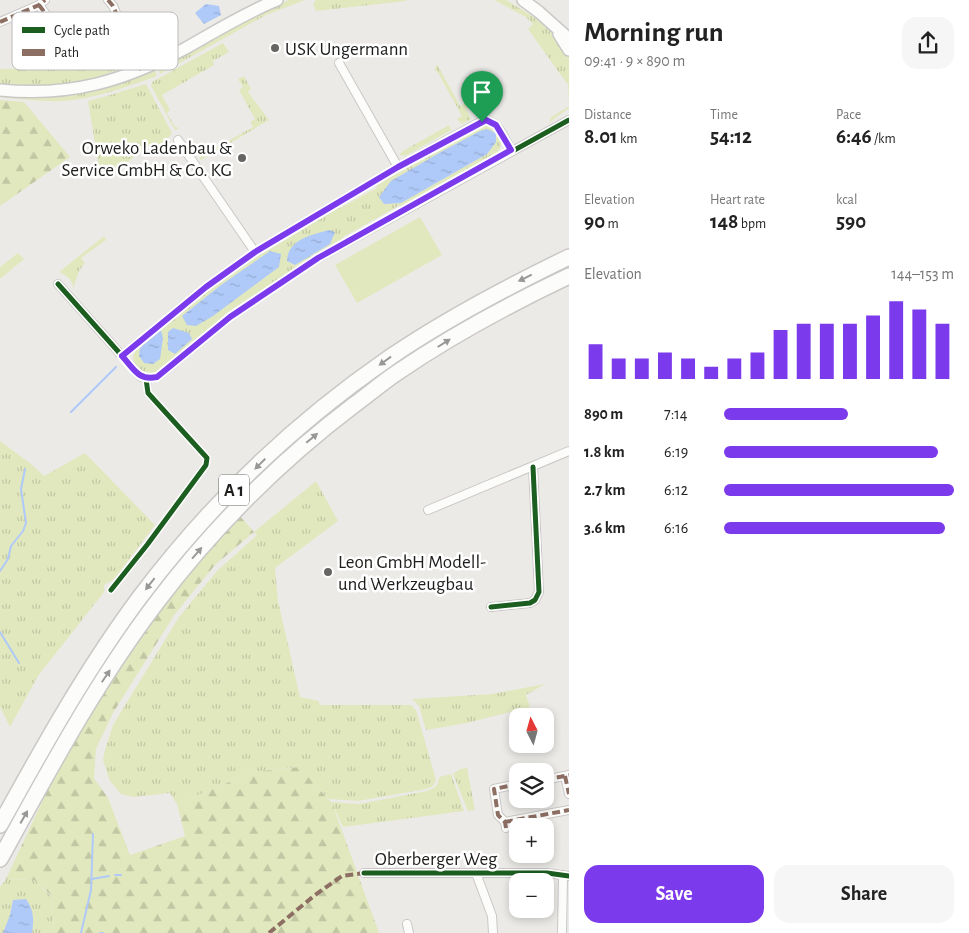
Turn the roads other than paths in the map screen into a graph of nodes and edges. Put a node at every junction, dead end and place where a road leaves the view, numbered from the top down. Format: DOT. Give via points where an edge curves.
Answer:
graph roads {
  1 [pos="108,0"];
  2 [pos="277,0"];
  3 [pos="524,0"];
  4 [pos="42,2"];
  5 [pos="21,12"];
  6 [pos="116,12"];
  7 [pos="12,16"];
  8 [pos="0,22"];
  9 [pos="556,28"];
  10 [pos="569,39"];
  11 [pos="569,50"];
  12 [pos="178,52"];
  13 [pos="339,63"];
  14 [pos="141,70"];
  15 [pos="0,90"];
  16 [pos="569,120"];
  17 [pos="178,140"];
  18 [pos="511,150"];
  19 [pos="398,167"];
  20 [pos="255,252"];
  21 [pos="569,257"];
  22 [pos="569,276"];
  23 [pos="58,284"];
  24 [pos="122,356"];
  25 [pos="569,451"];
  26 [pos="533,467"];
  27 [pos="428,510"];
  28 [pos="491,607"];
  29 [pos="567,776"];
  30 [pos="554,778"];
  31 [pos="509,786"];
  32 [pos="569,794"];
  33 [pos="569,810"];
  34 [pos="0,825"];
  35 [pos="0,859"];
  36 [pos="476,873"];
  37 [pos="364,874"];
  38 [pos="566,876"];
  39 [pos="407,924"];
  40 [pos="409,933"];
  41 [pos="493,933"];
  42 [pos="562,933"];
  1 -- 6 [label="street"];
  2 -- 12 [label="main road"];
  3 -- 9 [label="main road"];
  4 -- 5 [label="street"];
  7 -- 8 [label="street"];
  9 -- 10 [label="main road"];
  9 -- 11 [label="main road"];
  13 -- 19 [label="street"];
  14 -- 15 [label="main road" via="67,90"];
  16 -- 18 [label="street"];
  17 -- 20 [label="street"];
  18 -- 19 [label="street" via="496,125 486,120"];
  18 -- 24 [label="street" via="310,263 230,317 157,377 146,379 140,376"];
  19 -- 20 [label="street"];
  20 -- 24 [label="street" via="206,287"];
  21 -- 34 [label="highway, A 1, one-way" via="519,281 389,358 325,406 268,455 169,560 130,611 92,667"];
  35 -- 22 [label="highway, A 1, one-way" via="61,749 135,632 178,575 227,519 309,441 396,372 526,296"];
  23 -- 24 [label="street"];
  25 -- 26 [label="street"];
  26 -- 27 [label="street"];
  26 -- 28 [label="street" via="539,592 530,603"];
  29 -- 30 [label="street"];
  29 -- 32 [label="street"];
  31 -- 33 [label="street" via="494,789 498,816 506,825"];
  36 -- 37 [label="street, Oberberger Weg"];
  36 -- 38 [label="street, Oberberger Weg"];
  36 -- 41 [label="street" via="492,916"];
  38 -- 42 [label="street"];
  39 -- 40 [label="street"];
}
